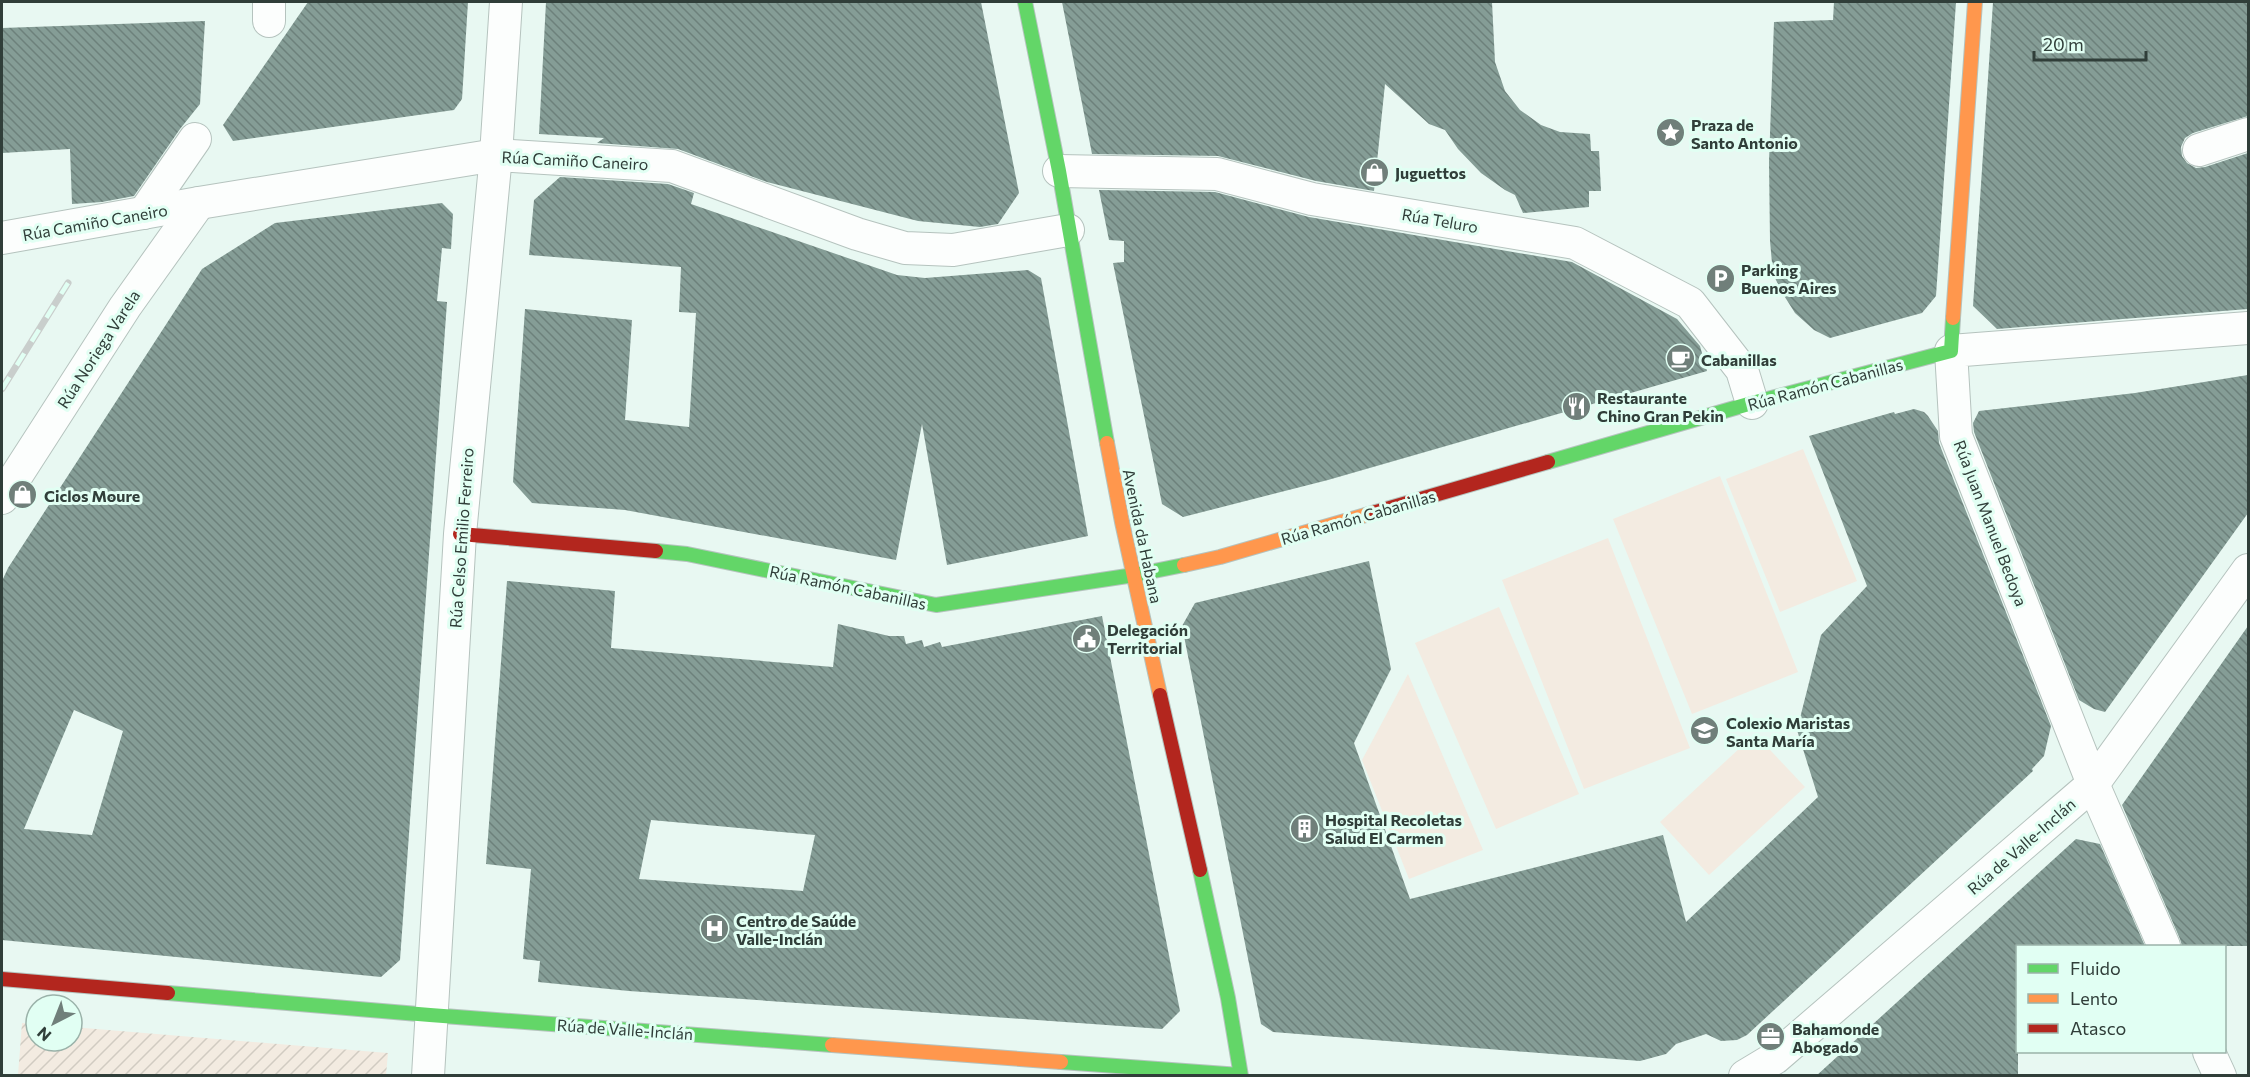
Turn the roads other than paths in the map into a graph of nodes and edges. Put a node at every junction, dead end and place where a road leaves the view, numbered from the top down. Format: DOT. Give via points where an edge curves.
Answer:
graph roads {
  1 [pos="506,2"];
  2 [pos="1025,2"];
  3 [pos="1975,2"];
  4 [pos="2248,134"];
  5 [pos="195,139"];
  6 [pos="2199,150"];
  7 [pos="496,155"];
  8 [pos="1059,171"];
  9 [pos="200,203"];
  10 [pos="144,213"];
  11 [pos="1068,230"];
  12 [pos="2,238"];
  13 [pos="2248,328"];
  14 [pos="1951,351"];
  15 [pos="1752,403"];
  16 [pos="2,498"];
  17 [pos="460,534"];
  18 [pos="2248,570"];
  19 [pos="1134,575"];
  20 [pos="2093,784"];
  21 [pos="2164,945"];
  22 [pos="2,979"];
  23 [pos="430,1015"];
  24 [pos="2209,1053"];
  25 [pos="1241,1075"];
  26 [pos="428,1076"];
  27 [pos="1249,1076"];
  28 [pos="1745,1076"];
  29 [pos="2220,1076"];
  1 -- 7 [label="street, Rúa Celso Emilio Ferreiro"];
  2 -- 8 [label="street, Avenida da Habana"];
  3 -- 14 [label="street, Rúa Juan Manuel Bedoya"];
  4 -- 6 [label="street"];
  5 -- 10 [label="street"];
  7 -- 9 [label="street, Rúa Camiño Caneiro"];
  7 -- 11 [label="street, Rúa Camiño Caneiro" via="672,166 905,248 953,250"];
  7 -- 17 [label="street, Rúa Celso Emilio Ferreiro"];
  8 -- 11 [label="street, Avenida da Habana"];
  8 -- 15 [label="street, Rúa Teluro" via="1217,174 1312,199 1575,243 1690,303 1742,370"];
  9 -- 10 [label="street, Rúa Camiño Caneiro"];
  9 -- 16 [label="street, Rúa Noriega Varela" via="125,307"];
  10 -- 12 [label="street, Rúa Camiño Caneiro"];
  11 -- 19 [label="street, Avenida da Habana"];
  13 -- 14 [label="street, Rúa Ramón Cabanillas"];
  14 -- 15 [label="street, Rúa Ramón Cabanillas"];
  14 -- 20 [label="street, Rúa Juan Manuel Bedoya" via="1956,436"];
  15 -- 19 [label="street, Rúa Ramón Cabanillas" via="1220,557"];
  17 -- 19 [label="street, Rúa Ramón Cabanillas" via="687,554 936,605"];
  17 -- 23 [label="street, Rúa Celso Emilio Ferreiro"];
  18 -- 20 [label="street, Rúa de Valle-Inclán"];
  19 -- 25 [label="street, Avenida da Habana" via="1228,998"];
  20 -- 21 [label="street, Rúa Juan Manuel Bedoya"];
  20 -- 28 [label="street, Rúa de Valle-Inclán" via="1775,1058"];
  22 -- 23 [label="street, Rúa de Valle-Inclán"];
  23 -- 25 [label="street, Rúa de Valle-Inclán"];
  23 -- 26 [label="street, Rúa Celso Emilio Ferreiro"];
  24 -- 29 [label="street"];
  25 -- 27 [label="street, Rúa de Valle-Inclán"];
}
